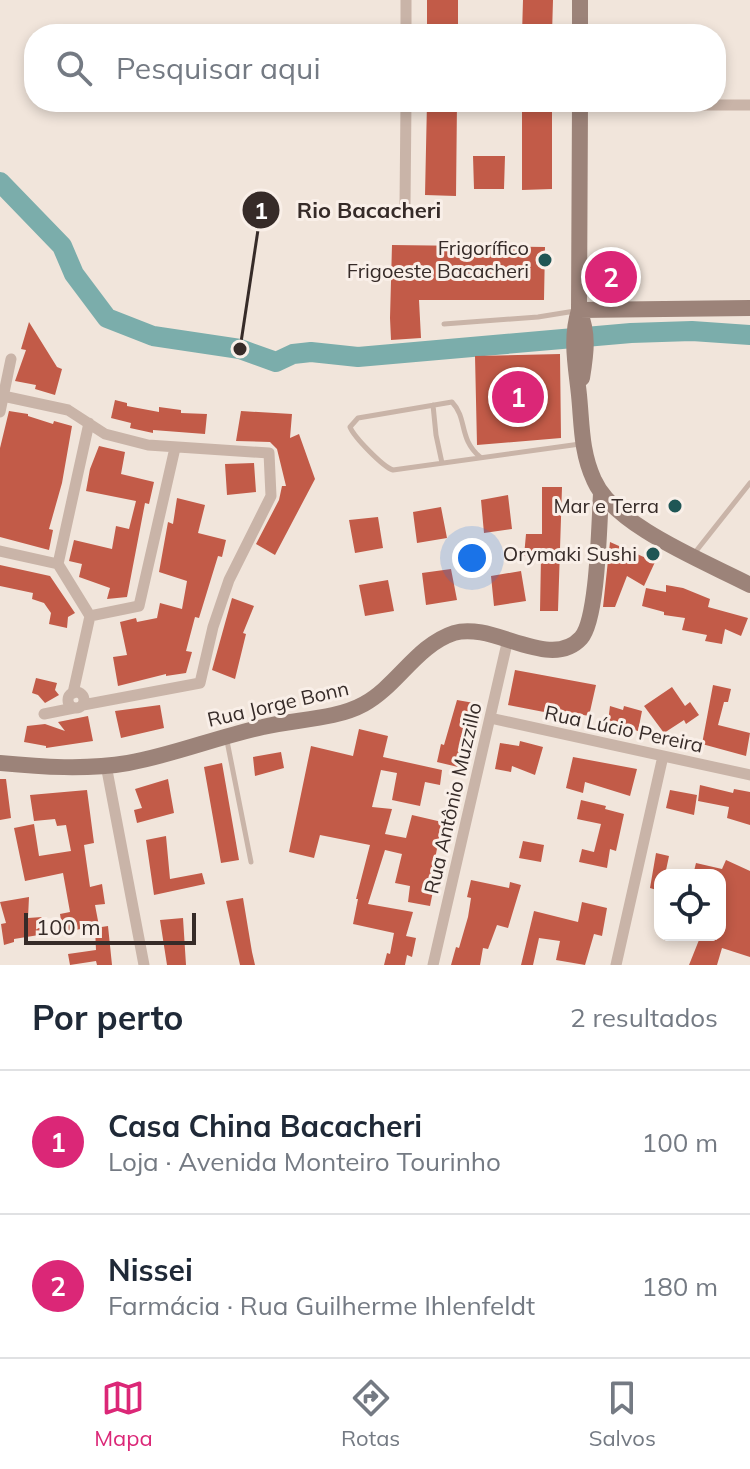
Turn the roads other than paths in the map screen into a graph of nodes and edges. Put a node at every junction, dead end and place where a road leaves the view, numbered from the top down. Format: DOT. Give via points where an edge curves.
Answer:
graph roads {
  1 [pos="406,0"];
  2 [pos="580,0"];
  3 [pos="406,24"];
  4 [pos="580,24"];
  5 [pos="726,105"];
  6 [pos="750,105"];
  7 [pos="406,112"];
  8 [pos="580,112"];
  9 [pos="405,205"];
  10 [pos="750,308"];
  11 [pos="579,310"];
  12 [pos="444,324"];
  13 [pos="11,359"];
  14 [pos="3,396"];
  15 [pos="433,405"];
  16 [pos="0,412"];
  17 [pos="89,423"];
  18 [pos="582,443"];
  19 [pos="175,448"];
  20 [pos="480,457"];
  21 [pos="442,464"];
  22 [pos="750,483"];
  23 [pos="601,494"];
  24 [pos="0,551"];
  25 [pos="693,555"];
  26 [pos="58,564"];
  27 [pos="750,585"];
  28 [pos="90,616"];
  29 [pos="508,639"];
  30 [pos="78,706"];
  31 [pos="44,714"];
  32 [pos="490,718"];
  33 [pos="226,736"];
  34 [pos="663,756"];
  35 [pos="0,763"];
  36 [pos="106,765"];
  37 [pos="750,775"];
  38 [pos="251,862"];
  39 [pos="144,965"];
  40 [pos="433,965"];
  41 [pos="616,965"];
  1 -- 3 [label="street"];
  2 -- 4 [label="main road"];
  5 -- 6 [label="street"];
  7 -- 9 [label="street"];
  8 -- 11 [label="main road"];
  10 -- 11 [label="main road"];
  11 -- 12 [label="lane"];
  11 -- 18 [label="main road"];
  13 -- 14 [label="street"];
  14 -- 16 [label="street"];
  14 -- 17 [label="street" via="68,410"];
  15 -- 20 [label="lane" via="454,403 469,448"];
  15 -- 21 [label="lane"];
  15 -- 21 [label="lane" via="358,418 350,427 388,470"];
  17 -- 19 [label="street" via="111,436"];
  17 -- 26 [label="street"];
  18 -- 20 [label="lane"];
  18 -- 23 [label="main road"];
  19 -- 28 [label="street" via="139,606"];
  19 -- 30 [label="street" via="269,453 271,496 229,580 200,683"];
  20 -- 21 [label="lane"];
  22 -- 25 [label="lane"];
  23 -- 25 [label="main road" via="631,522"];
  23 -- 29 [label="main road, Rua Jorge Bonn" via="584,635 548,650"];
  24 -- 26 [label="street"];
  25 -- 27 [label="main road"];
  26 -- 28 [label="street"];
  28 -- 30 [label="street" via="73,693 83,695"];
  29 -- 32 [label="street, Rua Antônio Muzzillo"];
  29 -- 33 [label="main road, Rua Jorge Bonn" via="474,630 455,633 435,642 363,705"];
  30 -- 31 [label="street"];
  32 -- 34 [label="street, Rua Lúcio Pereira"];
  32 -- 40 [label="street, Rua Antônio Muzzillo"];
  33 -- 36 [label="main road, Rua Jorge Bonn"];
  33 -- 38 [label="lane"];
  34 -- 37 [label="street, Rua Lúcio Pereira"];
  34 -- 41 [label="street"];
  35 -- 36 [label="main road, Rua Jorge Bonn"];
  36 -- 39 [label="street"];
}
